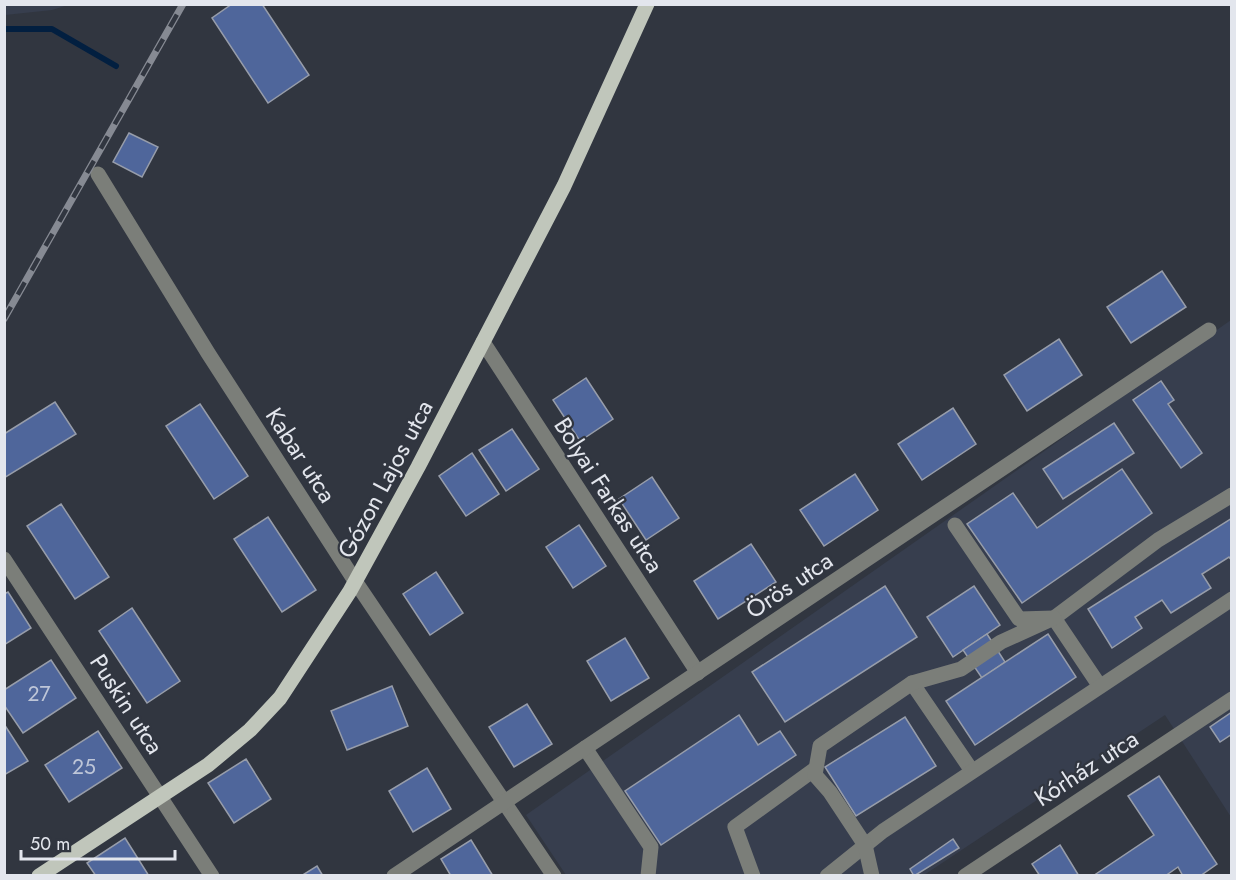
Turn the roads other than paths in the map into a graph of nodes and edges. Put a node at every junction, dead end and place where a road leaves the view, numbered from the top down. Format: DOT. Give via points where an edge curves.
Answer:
graph roads {
  1 [pos="646,4"];
  2 [pos="98,174"];
  3 [pos="1209,330"];
  4 [pos="483,342"];
  5 [pos="1232,495"];
  6 [pos="955,525"];
  7 [pos="4,558"];
  8 [pos="355,581"];
  9 [pos="1232,598"];
  10 [pos="1054,618"];
  11 [pos="698,673"];
  12 [pos="912,683"];
  13 [pos="1099,685"];
  14 [pos="1232,699"];
  15 [pos="585,748"];
  16 [pos="815,769"];
  17 [pos="972,771"];
  18 [pos="160,795"];
  19 [pos="505,802"];
  20 [pos="865,845"];
  21 [pos="39,876"];
  22 [pos="212,876"];
  23 [pos="394,876"];
  24 [pos="554,876"];
  25 [pos="648,876"];
  26 [pos="753,876"];
  27 [pos="827,876"];
  28 [pos="872,876"];
  29 [pos="965,876"];
  1 -- 4 [label="main road, Gózon Lajos utca" via="564,186"];
  2 -- 8 [label="street, Kabar utca"];
  3 -- 11 [label="street, Örös utca"];
  4 -- 8 [label="main road, Gózon Lajos utca"];
  4 -- 11 [label="street, Bolyai Farkas utca"];
  5 -- 10 [label="street" via="1158,540"];
  6 -- 10 [label="street" via="1018,620"];
  7 -- 18 [label="street, Puskin utca"];
  8 -- 18 [label="main road, Gózon Lajos utca" via="280,698 208,765"];
  8 -- 19 [label="street, Kabar utca"];
  9 -- 13 [label="street"];
  10 -- 12 [label="street" via="1001,642 961,669"];
  10 -- 13 [label="street"];
  11 -- 15 [label="street, Örös utca"];
  12 -- 16 [label="street" via="820,746"];
  12 -- 17 [label="street"];
  13 -- 17 [label="street"];
  14 -- 29 [label="street, Kórház utca"];
  15 -- 19 [label="street, Örös utca"];
  15 -- 25 [label="street" via="651,847"];
  16 -- 20 [label="street" via="814,775"];
  16 -- 26 [label="street" via="735,827"];
  17 -- 20 [label="street"];
  18 -- 21 [label="main road, Gózon Lajos utca"];
  18 -- 22 [label="street, Puskin utca"];
  19 -- 23 [label="street, Örös utca"];
  19 -- 24 [label="street, Kabar utca"];
  20 -- 27 [label="street"];
  20 -- 28 [label="street"];
}
